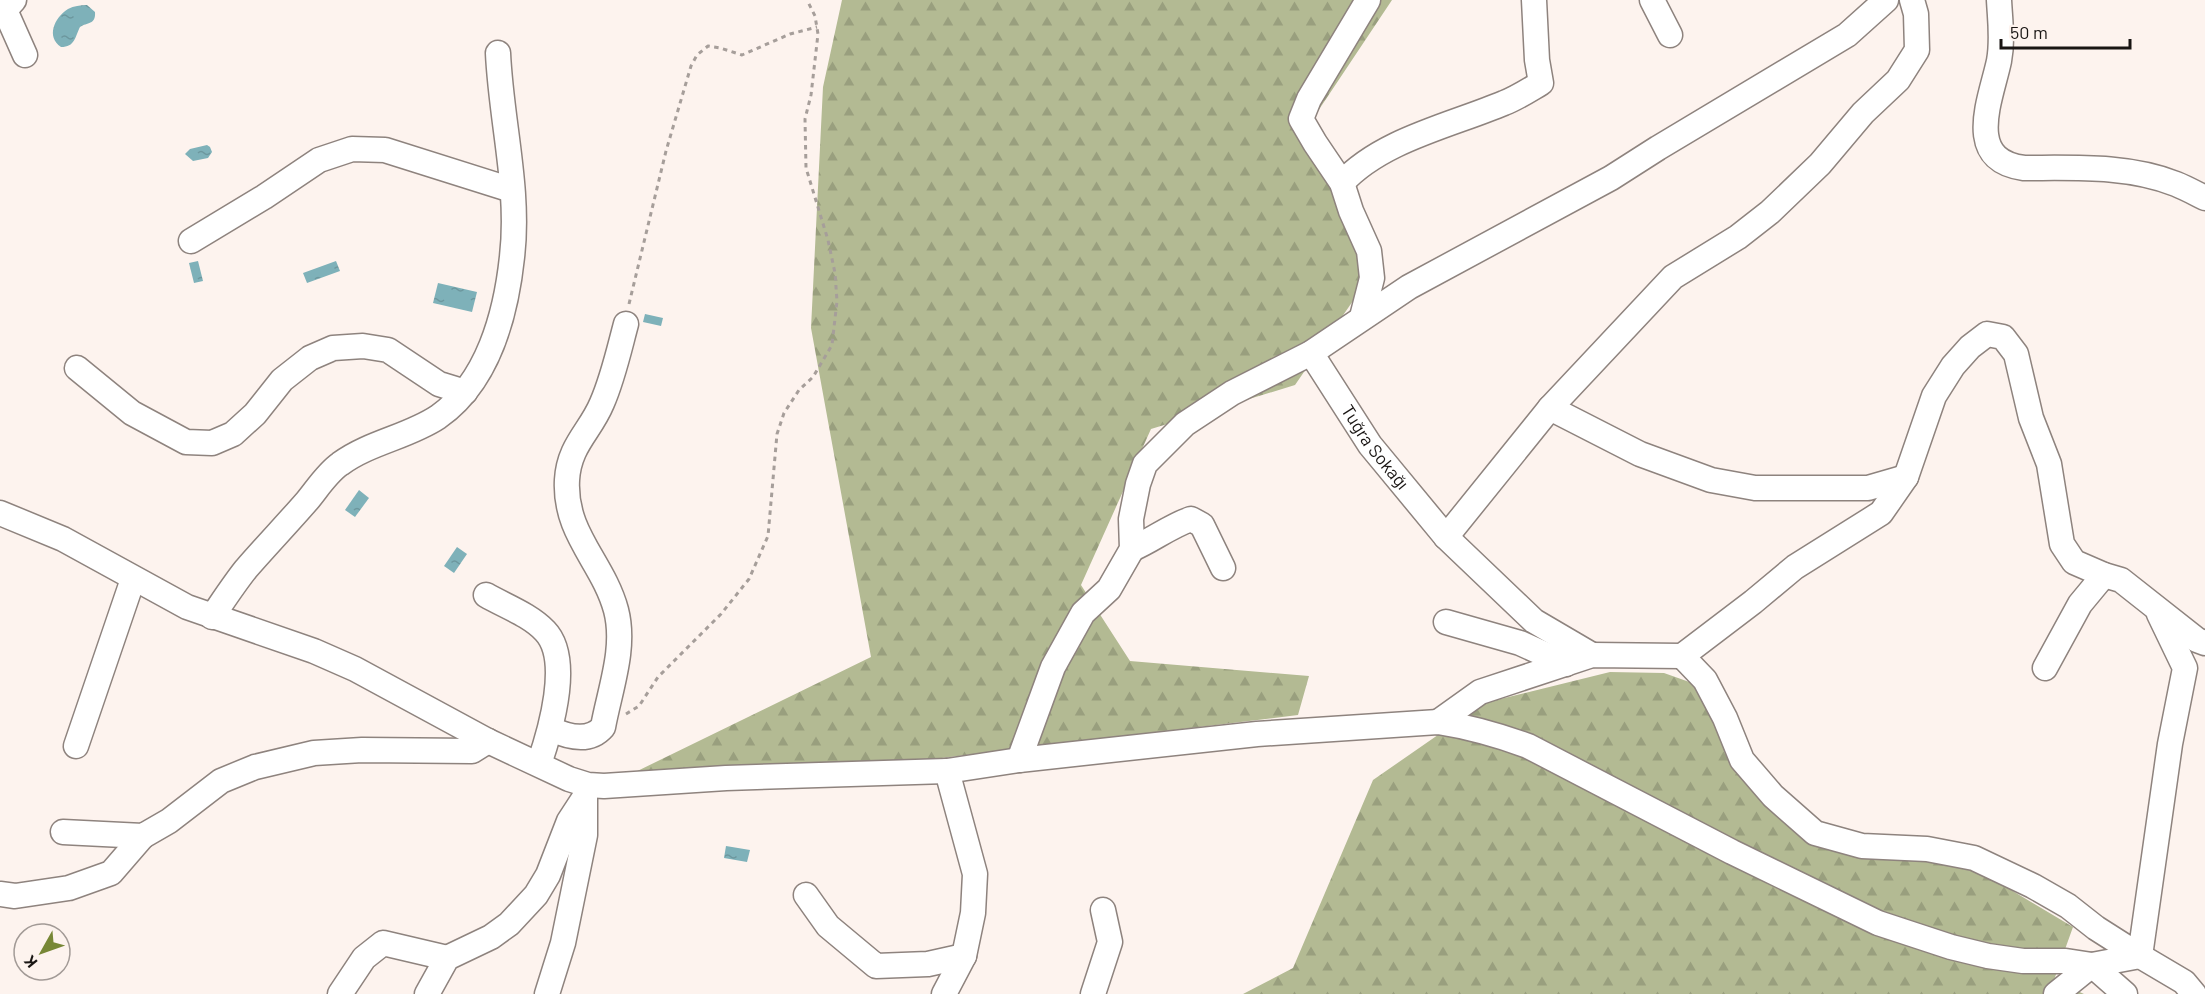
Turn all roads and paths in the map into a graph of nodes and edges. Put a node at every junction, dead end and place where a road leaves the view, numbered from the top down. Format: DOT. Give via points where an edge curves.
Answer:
graph roads {
  1 [pos="14,0"];
  2 [pos="807,0"];
  3 [pos="1368,0"];
  4 [pos="1534,0"];
  5 [pos="1652,0"];
  6 [pos="1886,0"];
  7 [pos="1912,0"];
  8 [pos="1999,0"];
  9 [pos="817,27"];
  10 [pos="1670,35"];
  11 [pos="498,53"];
  12 [pos="25,55"];
  13 [pos="1342,183"];
  14 [pos="512,190"];
  15 [pos="2205,198"];
  16 [pos="191,241"];
  17 [pos="1362,317"];
  18 [pos="626,324"];
  19 [pos="1311,353"];
  20 [pos="77,368"];
  21 [pos="465,392"];
  22 [pos="1550,408"];
  23 [pos="1906,477"];
  24 [pos="0,513"];
  25 [pos="1446,537"];
  26 [pos="1132,549"];
  27 [pos="1223,568"];
  28 [pos="2104,575"];
  29 [pos="133,579"];
  30 [pos="486,595"];
  31 [pos="2157,609"];
  32 [pos="212,617"];
  33 [pos="1446,622"];
  34 [pos="2205,643"];
  35 [pos="1592,655"];
  36 [pos="1682,656"];
  37 [pos="1566,664"];
  38 [pos="2045,668"];
  39 [pos="1438,723"];
  40 [pos="603,727"];
  41 [pos="551,729"];
  42 [pos="488,741"];
  43 [pos="76,746"];
  44 [pos="1019,760"];
  45 [pos="540,764"];
  46 [pos="947,771"];
  47 [pos="586,791"];
  48 [pos="63,832"];
  49 [pos="143,836"];
  50 [pos="0,894"];
  51 [pos="806,895"];
  52 [pos="1103,910"];
  53 [pos="964,956"];
  54 [pos="2140,956"];
  55 [pos="447,958"];
  56 [pos="2092,965"];
  57 [pos="340,994"];
  58 [pos="427,994"];
  59 [pos="547,994"];
  60 [pos="944,994"];
  61 [pos="1093,994"];
  62 [pos="2056,994"];
  63 [pos="2125,994"];
  64 [pos="2194,994"];
  1 -- 12 [label="street" via="5,10"];
  2 -- 9 [label="path"];
  3 -- 13 [label="street" via="1309,99 1302,120"];
  4 -- 13 [label="street" via="1541,82 1507,102 1395,146 1355,169"];
  5 -- 10 [label="street"];
  6 -- 17 [label="street" via="1847,35 1611,178 1409,287"];
  7 -- 22 [label="street" via="1917,50 1898,80 1770,212 1673,277"];
  8 -- 15 [label="street" via="2002,41 1985,117 1988,140 1996,157 2011,166 2119,170 2174,183"];
  9 -- 18 [label="path" via="742,55 708,46 697,56 666,151"];
  9 -- 40 [label="path" via="816,59 805,119 806,168 835,273 837,301 832,345 784,413 777,434 768,536 748,579 721,614 658,677 639,706"];
  11 -- 14 [label="street"];
  13 -- 17 [label="street" via="1369,251 1372,278"];
  14 -- 16 [label="street" via="385,150 352,149 319,160"];
  14 -- 21 [label="street" via="512,256 503,314 483,363"];
  17 -- 19 [label="street"];
  18 -- 40 [label="street" via="610,383 594,420 574,448 567,479 575,531 606,583 618,620 618,658"];
  19 -- 25 [label="street, Tuğra Sokağı" via="1370,445"];
  19 -- 26 [label="street" via="1232,393 1185,424 1144,464 1131,519"];
  20 -- 21 [label="street" via="132,413 186,442 212,442 233,434 282,380 310,358 333,348 363,346 388,350 439,384"];
  21 -- 32 [label="street" via="438,416 339,465 245,570"];
  22 -- 23 [label="street" via="1640,454 1711,480 1755,488 1868,488"];
  22 -- 25 [label="street"];
  23 -- 28 [label="street" via="1934,396 1953,366 1987,334 2003,337 2016,354 2031,418 2049,464 2062,544 2074,562"];
  23 -- 36 [label="street" via="1881,513 1795,567"];
  24 -- 29 [label="street" via="63,539"];
  25 -- 35 [label="street, Tuğra Sokağı" via="1534,621"];
  26 -- 27 [label="street" via="1191,519 1202,525"];
  26 -- 44 [label="street" via="1109,590 1083,613 1058,658"];
  28 -- 31 [label="street" via="2121,580"];
  28 -- 38 [label="street" via="2080,604"];
  29 -- 32 [label="street"];
  29 -- 43 [label="street"];
  30 -- 41 [label="street" via="538,625 553,641 557,680"];
  31 -- 34 [label="street"];
  31 -- 54 [label="street" via="2185,668 2170,744"];
  32 -- 42 [label="street" via="355,669"];
  33 -- 37 [label="street" via="1520,643"];
  35 -- 36 [label="street"];
  35 -- 37 [label="street"];
  36 -- 54 [label="street" via="1705,680 1742,760 1773,796 1815,833 1862,846 1927,849 1974,858 2068,906"];
  37 -- 39 [label="street" via="1480,692"];
  39 -- 44 [label="street" via="1257,734"];
  39 -- 56 [label="street" via="1466,726 1528,746 1732,852 1911,935 1988,956"];
  40 -- 41 [label="street" via="583,738"];
  41 -- 45 [label="street"];
  42 -- 45 [label="street"];
  42 -- 49 [label="street" via="472,751 314,753 255,766 221,781"];
  44 -- 46 [label="street"];
  45 -- 47 [label="street"];
  46 -- 47 [label="street" via="726,778 604,786"];
  46 -- 53 [label="street" via="975,874 973,913"];
  47 -- 55 [label="street" via="569,821 548,875 523,911 490,937"];
  47 -- 59 [label="street" via="585,835 563,943"];
  48 -- 49 [label="street"];
  49 -- 50 [label="street" via="111,873 69,888 15,896"];
  51 -- 53 [label="street" via="828,926 876,966 928,964"];
  52 -- 61 [label="street" via="1110,942"];
  53 -- 60 [label="street"];
  54 -- 56 [label="street"];
  54 -- 64 [label="street" via="2184,982"];
  55 -- 57 [label="street" via="383,943 364,958"];
  55 -- 58 [label="street"];
  56 -- 62 [label="street"];
  56 -- 63 [label="street"];
}
